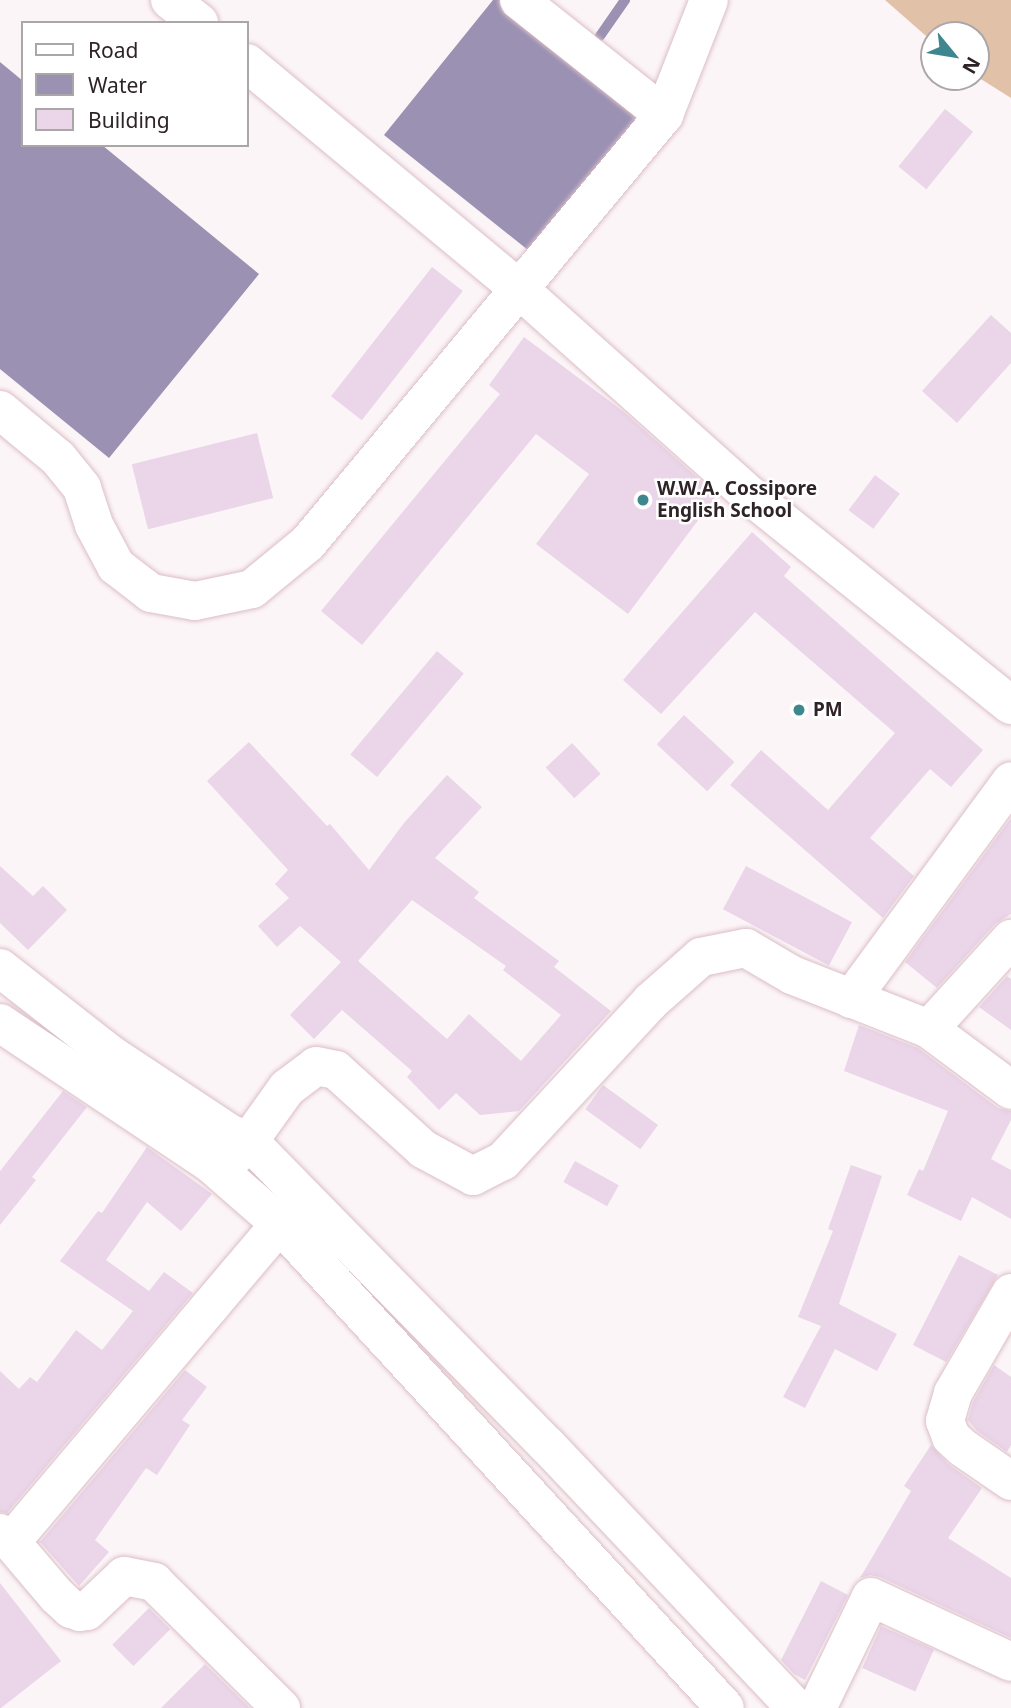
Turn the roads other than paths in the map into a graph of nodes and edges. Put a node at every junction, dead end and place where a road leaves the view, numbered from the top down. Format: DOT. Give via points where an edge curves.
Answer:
graph roads {
  1 [pos="170,0"];
  2 [pos="519,0"];
  3 [pos="709,0"];
  4 [pos="196,21"];
  5 [pos="248,64"];
  6 [pos="664,115"];
  7 [pos="519,289"];
  8 [pos="0,410"];
  9 [pos="1011,705"];
  10 [pos="1011,780"];
  11 [pos="1011,939"];
  12 [pos="0,968"];
  13 [pos="851,999"];
  14 [pos="0,1023"];
  15 [pos="929,1029"];
  16 [pos="1011,1090"];
  17 [pos="249,1141"];
  18 [pos="220,1171"];
  19 [pos="280,1224"];
  20 [pos="1011,1293"];
  21 [pos="1011,1481"];
  22 [pos="6,1537"];
  23 [pos="1011,1662"];
  24 [pos="281,1708"];
  25 [pos="725,1708"];
  26 [pos="796,1708"];
  27 [pos="817,1708"];
  1 -- 4 [label="street"];
  2 -- 6 [label="street"];
  3 -- 6 [label="street"];
  5 -- 7 [label="street"];
  6 -- 7 [label="street"];
  7 -- 8 [label="street" via="308,543 252,589 195,601 151,593 116,566 94,525 82,488 58,458"];
  7 -- 9 [label="street" via="752,497"];
  10 -- 13 [label="street"];
  11 -- 15 [label="street"];
  12 -- 17 [label="street" via="110,1054 230,1134"];
  13 -- 15 [label="street"];
  13 -- 17 [label="street" via="792,975 746,948 701,957 650,1002 503,1160 473,1176 423,1149 336,1070 316,1066 287,1088"];
  14 -- 18 [label="street"];
  15 -- 16 [label="street"];
  17 -- 18 [label="street"];
  17 -- 26 [label="street"];
  18 -- 19 [label="street"];
  19 -- 22 [label="street"];
  19 -- 25 [label="street"];
  20 -- 21 [label="street" via="953,1393 945,1420 951,1437"];
  22 -- 24 [label="street" via="57,1596 80,1612 88,1611 124,1576 153,1582"];
  23 -- 27 [label="street" via="871,1597"];
}
